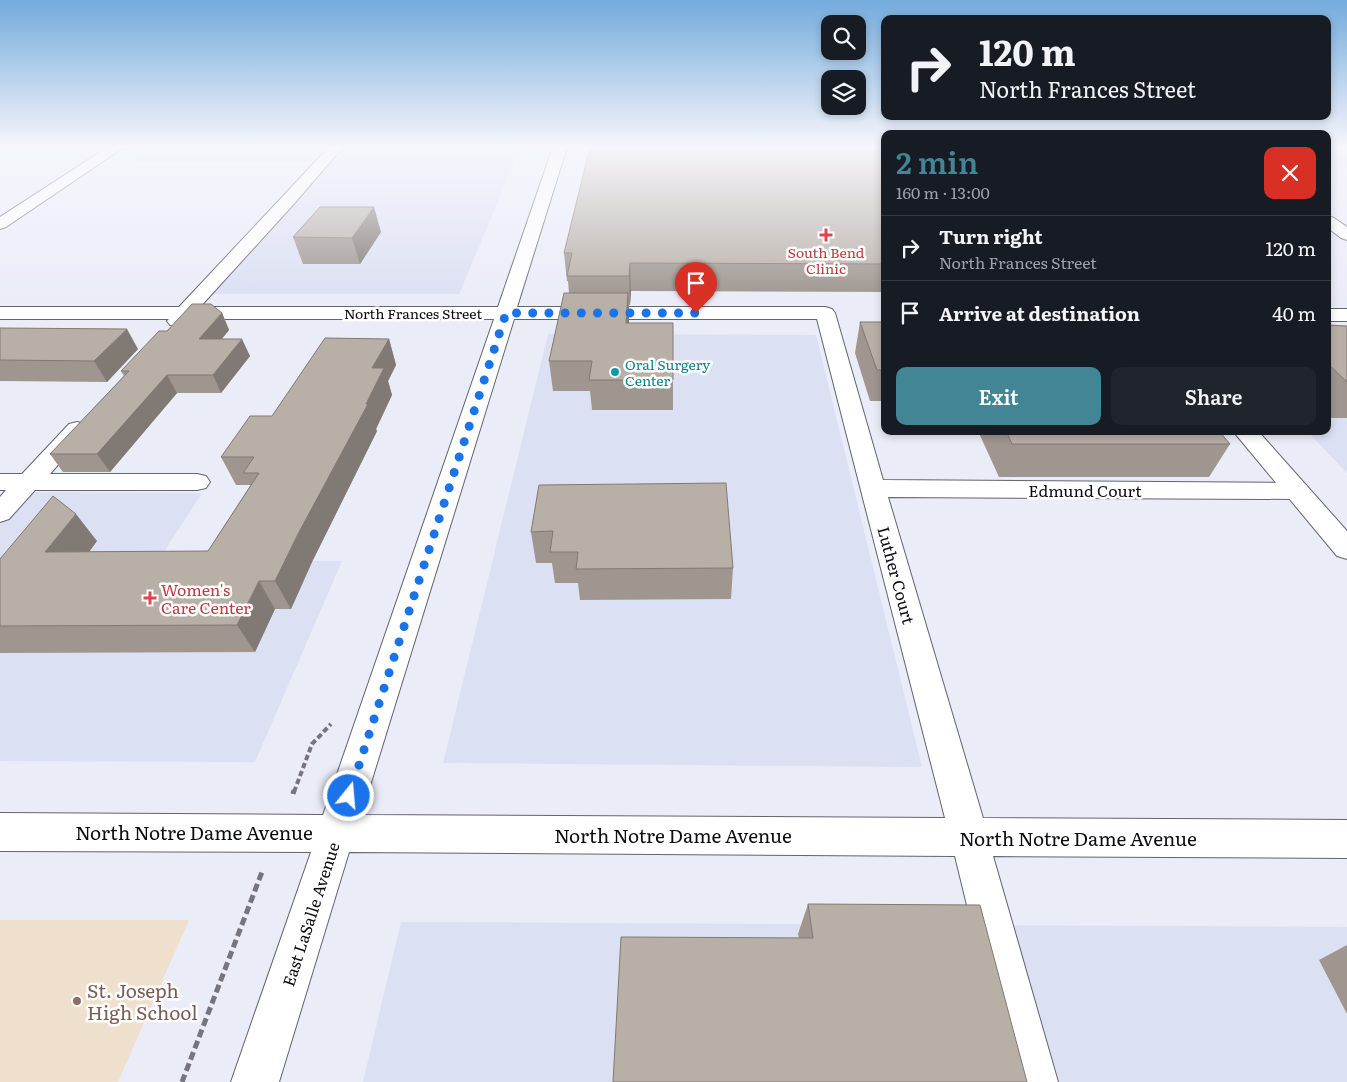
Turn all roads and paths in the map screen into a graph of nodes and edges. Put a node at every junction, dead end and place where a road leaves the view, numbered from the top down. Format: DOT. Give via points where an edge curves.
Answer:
graph roads {
  1 [pos="40,197"];
  2 [pos="292,197"];
  3 [pos="544,197"];
  4 [pos="1331,223"];
  5 [pos="0,224"];
  6 [pos="1347,234"];
  7 [pos="0,313"];
  8 [pos="184,313"];
  9 [pos="506,313"];
  10 [pos="825,313"];
  11 [pos="1331,315"];
  12 [pos="1347,315"];
  13 [pos="161,338"];
  14 [pos="94,410"];
  15 [pos="1248,435"];
  16 [pos="0,482"];
  17 [pos="28,482"];
  18 [pos="197,482"];
  19 [pos="872,488"];
  20 [pos="1297,491"];
  21 [pos="0,513"];
  22 [pos="1347,549"];
  23 [pos="0,832"];
  24 [pos="336,832"];
  25 [pos="970,837"];
  26 [pos="1347,840"];
  27 [pos="247,913"];
  28 [pos="182,1082"];
  29 [pos="256,1082"];
  30 [pos="1034,1082"];
  1 -- 5 [label="street"];
  2 -- 8 [label="street"];
  3 -- 9 [label="street, East LaSalle Avenue"];
  4 -- 6 [label="street"];
  7 -- 8 [label="street, North Frances Street"];
  8 -- 9 [label="street, North Frances Street"];
  8 -- 13 [label="street"];
  9 -- 10 [label="street, North Frances Street" via="732,305"];
  9 -- 24 [label="street, East LaSalle Avenue"];
  10 -- 19 [label="street, Luther Court"];
  11 -- 12 [label="street"];
  14 -- 17 [label="street"];
  15 -- 20 [label="street"];
  16 -- 17 [label="street"];
  17 -- 18 [label="street"];
  17 -- 21 [label="street"];
  19 -- 20 [label="street, Edmund Court"];
  19 -- 25 [label="street, Luther Court"];
  20 -- 22 [label="street"];
  23 -- 24 [label="street, North Notre Dame Avenue"];
  24 -- 25 [label="street, North Notre Dame Avenue"];
  24 -- 29 [label="street, East LaSalle Avenue"];
  25 -- 26 [label="street, North Notre Dame Avenue"];
  25 -- 30 [label="street, Luther Court"];
  27 -- 28 [label="path"];
}
